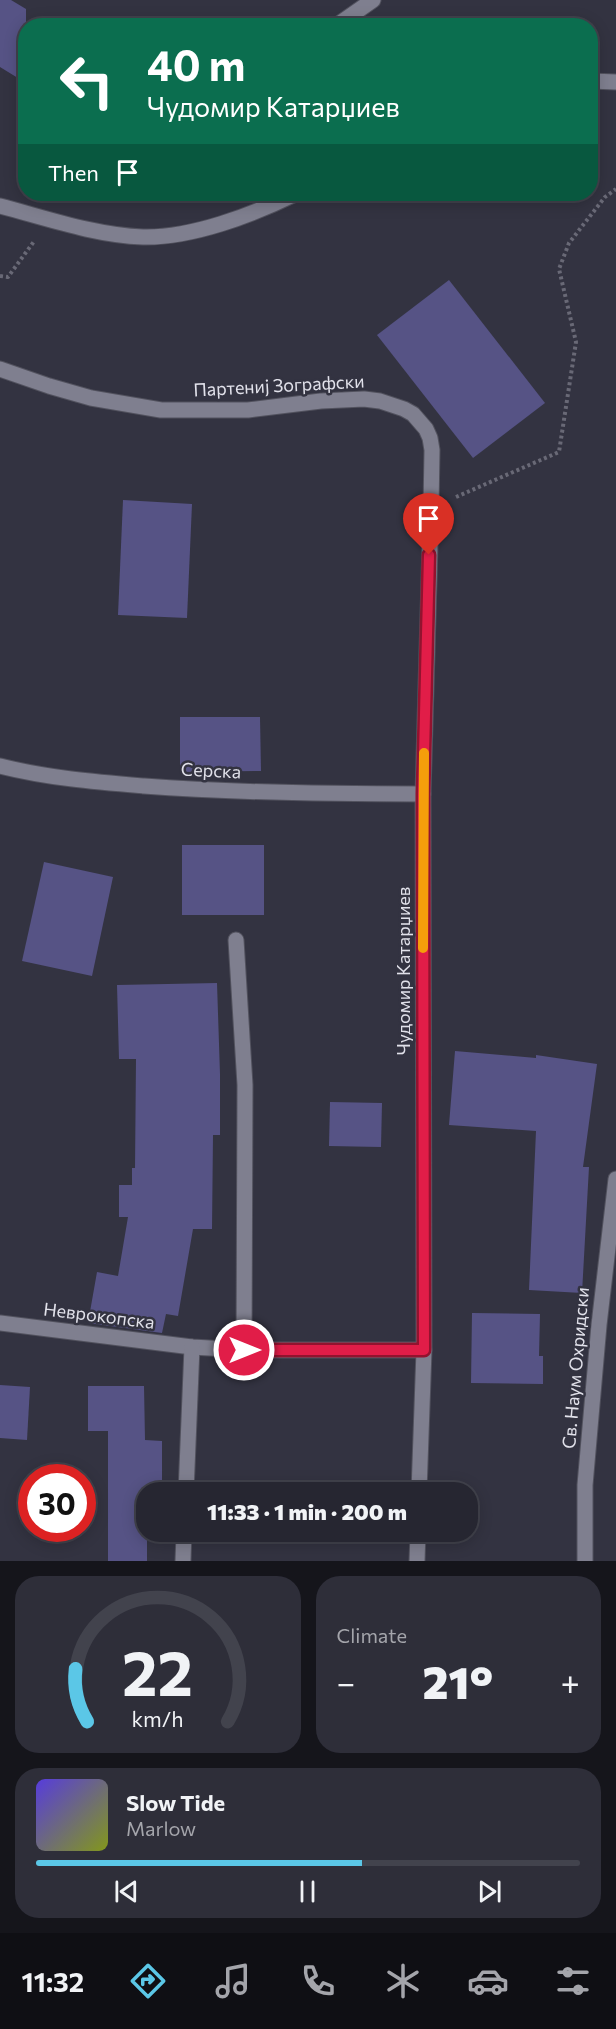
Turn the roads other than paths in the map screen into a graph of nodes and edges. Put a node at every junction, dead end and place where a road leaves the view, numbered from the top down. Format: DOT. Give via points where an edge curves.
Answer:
graph roads {
  1 [pos="373,0"];
  2 [pos="347,18"];
  3 [pos="598,81"];
  4 [pos="616,82"];
  5 [pos="278,201"];
  6 [pos="0,206"];
  7 [pos="0,369"];
  8 [pos="432,450"];
  9 [pos="0,766"];
  10 [pos="423,794"];
  11 [pos="237,940"];
  12 [pos="616,1179"];
  13 [pos="0,1323"];
  14 [pos="192,1347"];
  15 [pos="244,1350"];
  16 [pos="424,1350"];
  17 [pos="186,1482"];
  18 [pos="419,1482"];
  19 [pos="184,1542"];
  20 [pos="418,1542"];
  21 [pos="183,1561"];
  22 [pos="417,1561"];
  23 [pos="585,1561"];
  1 -- 2 [label="street"];
  3 -- 4 [label="street"];
  5 -- 6 [label="street" via="231,220 170,235 126,235"];
  7 -- 8 [label="street, Партениј Зографски" via="91,398 161,410 248,410 321,401 380,401 413,414 426,429"];
  8 -- 10 [label="street, Чудомир Катарџиев"];
  9 -- 10 [label="street, Серска" via="111,783 198,790"];
  10 -- 16 [label="street, Чудомир Катарџиев"];
  11 -- 15 [label="street" via="245,1084"];
  12 -- 23 [label="street, Св. Наум Охридски" via="586,1473"];
  13 -- 14 [label="street, Неврокопска"];
  14 -- 15 [label="street, Неврокопска"];
  14 -- 17 [label="street"];
  15 -- 16 [label="street, Неврокопска"];
  16 -- 18 [label="street, Чудомир Катарџиев"];
  19 -- 21 [label="street"];
  20 -- 22 [label="street"];
}
